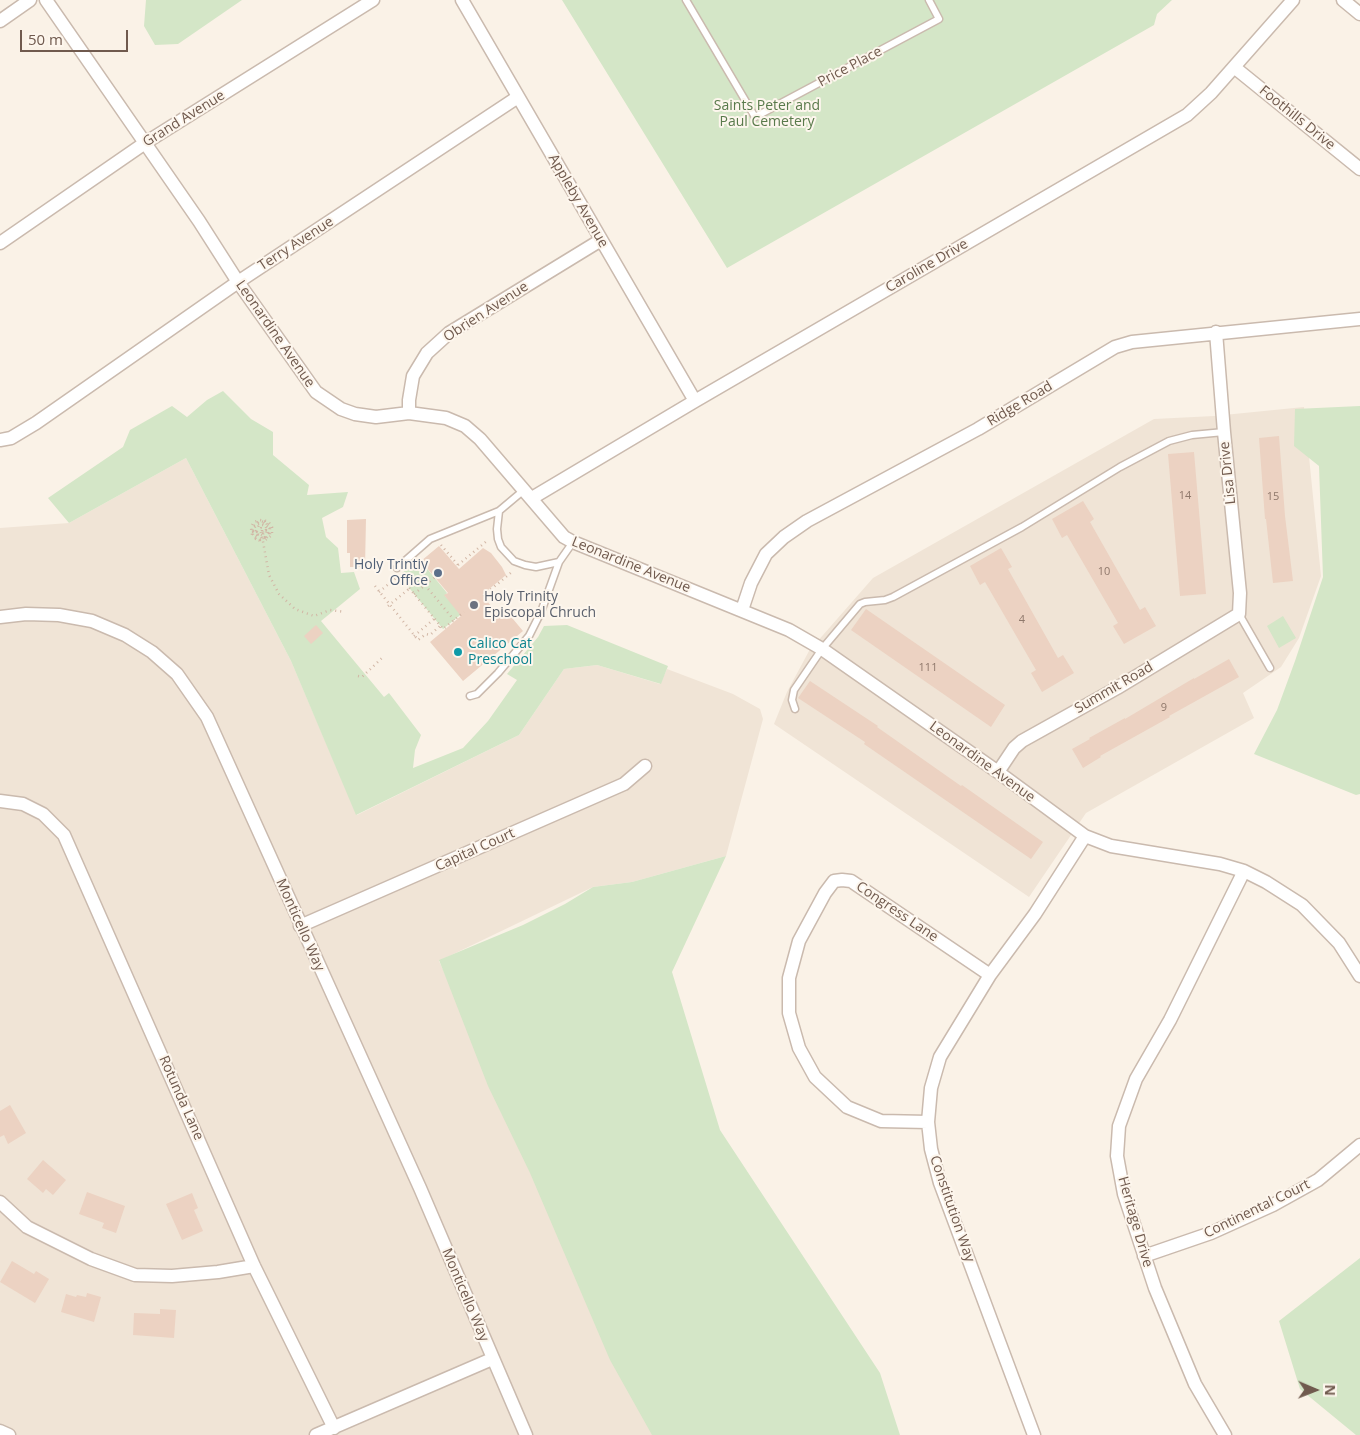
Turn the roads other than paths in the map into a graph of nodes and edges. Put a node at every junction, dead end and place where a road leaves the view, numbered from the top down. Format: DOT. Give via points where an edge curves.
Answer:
graph roads {
  1 [pos="30,0"];
  2 [pos="46,0"];
  3 [pos="373,0"];
  4 [pos="462,0"];
  5 [pos="686,0"];
  6 [pos="928,0"];
  7 [pos="1293,0"];
  8 [pos="1343,0"];
  9 [pos="1360,14"];
  10 [pos="0,21"];
  11 [pos="1234,67"];
  12 [pos="518,97"];
  13 [pos="145,143"];
  14 [pos="1360,168"];
  15 [pos="601,240"];
  16 [pos="0,243"];
  17 [pos="238,282"];
  18 [pos="1360,319"];
  19 [pos="1216,332"];
  20 [pos="695,401"];
  21 [pos="409,413"];
  22 [pos="1224,432"];
  23 [pos="0,440"];
  24 [pos="528,494"];
  25 [pos="499,512"];
  26 [pos="574,542"];
  27 [pos="559,562"];
  28 [pos="397,568"];
  29 [pos="742,610"];
  30 [pos="1239,614"];
  31 [pos="0,617"];
  32 [pos="822,649"];
  33 [pos="1270,668"];
  34 [pos="470,696"];
  35 [pos="796,709"];
  36 [pos="645,766"];
  37 [pos="998,772"];
  38 [pos="0,802"];
  39 [pos="1085,836"];
  40 [pos="1244,871"];
  41 [pos="300,926"];
  42 [pos="990,975"];
  43 [pos="1360,976"];
  44 [pos="928,1122"];
  45 [pos="1360,1144"];
  46 [pos="0,1202"];
  47 [pos="1144,1256"];
  48 [pos="254,1266"];
  49 [pos="492,1359"];
  50 [pos="334,1428"];
  51 [pos="0,1431"];
  52 [pos="1031,1434"];
  53 [pos="9,1435"];
  54 [pos="316,1435"];
  55 [pos="526,1435"];
  56 [pos="1225,1435"];
  1 -- 10 [label="street"];
  2 -- 13 [label="street, Leonardine Avenue"];
  3 -- 13 [label="street, Grand Avenue"];
  4 -- 12 [label="street, Appleby Avenue"];
  5 -- 6 [label="lane, Price Place" via="755,117 939,19"];
  7 -- 11 [label="street, Caroline Drive"];
  8 -- 9 [label="street"];
  11 -- 14 [label="street, Foothills Drive"];
  11 -- 20 [label="street, Caroline Drive" via="1187,115"];
  12 -- 15 [label="street, Appleby Avenue"];
  12 -- 17 [label="street, Terry Avenue"];
  13 -- 16 [label="street, Grand Avenue"];
  13 -- 17 [label="street, Leonardine Avenue"];
  15 -- 20 [label="street, Appleby Avenue"];
  15 -- 21 [label="street, Obrien Avenue" via="449,333 427,353 413,376"];
  17 -- 21 [label="street, Leonardine Avenue" via="316,392 341,409 355,414 376,417"];
  17 -- 23 [label="street, Terry Avenue" via="36,423 11,438"];
  18 -- 19 [label="street, Ridge Road"];
  19 -- 22 [label="street, Lisa Drive"];
  19 -- 29 [label="street, Ridge Road" via="1115,347 978,429 807,521 766,554"];
  20 -- 24 [label="street, Caroline Drive"];
  21 -- 24 [label="street, Leonardine Avenue" via="446,418 465,426"];
  22 -- 30 [label="street, Lisa Drive" via="1240,593"];
  22 -- 32 [label="lane" via="1169,441 1022,527 893,597 860,604"];
  24 -- 25 [label="lane"];
  24 -- 26 [label="street, Leonardine Avenue" via="564,537"];
  25 -- 27 [label="lane" via="497,532 501,548 514,561 536,567"];
  25 -- 28 [label="lane" via="430,539"];
  26 -- 27 [label="lane"];
  26 -- 29 [label="street, Leonardine Avenue"];
  27 -- 34 [label="lane" via="529,636 498,673"];
  29 -- 32 [label="street, Leonardine Avenue" via="789,630"];
  30 -- 33 [label="lane"];
  30 -- 37 [label="street, Summit Road" via="1022,741 1010,752"];
  31 -- 41 [label="street, Monticello Way" via="59,615 92,621 125,635 178,674 207,717"];
  32 -- 35 [label="lane" via="794,690 792,700"];
  32 -- 37 [label="street, Leonardine Avenue"];
  36 -- 41 [label="street, Capital Court" via="624,784"];
  37 -- 39 [label="street, Leonardine Avenue"];
  38 -- 48 [label="street, Rotunda Lane" via="30,807 43,814 64,835"];
  39 -- 40 [label="street, Leonardine Avenue" via="1111,846"];
  39 -- 42 [label="street, Constitution Way" via="1035,914"];
  40 -- 43 [label="street, Leonardine Avenue" via="1302,904 1339,943"];
  40 -- 47 [label="street, Heritage Drive" via="1170,1020 1136,1079 1119,1126 1117,1156 1124,1194"];
  41 -- 49 [label="street, Monticello Way" via="420,1188"];
  42 -- 44 [label="street, Constitution Way" via="940,1058 931,1088"];
  42 -- 44 [label="street, Congress Lane" via="851,881 834,881 799,941 789,978 789,1013 799,1048 815,1077 847,1108 881,1121"];
  44 -- 52 [label="street, Constitution Way" via="940,1183"];
  45 -- 47 [label="street, Continental Court" via="1318,1180 1273,1205 1211,1233"];
  46 -- 48 [label="street" via="27,1227 91,1259 135,1275 181,1275"];
  47 -- 56 [label="street, Heritage Drive" via="1194,1384"];
  48 -- 50 [label="street, Rotunda Lane"];
  49 -- 50 [label="street, Monticello Way"];
  49 -- 55 [label="street, Monticello Way"];
  50 -- 54 [label="street, Monticello Way"];
  51 -- 53 [label="street"];
}
